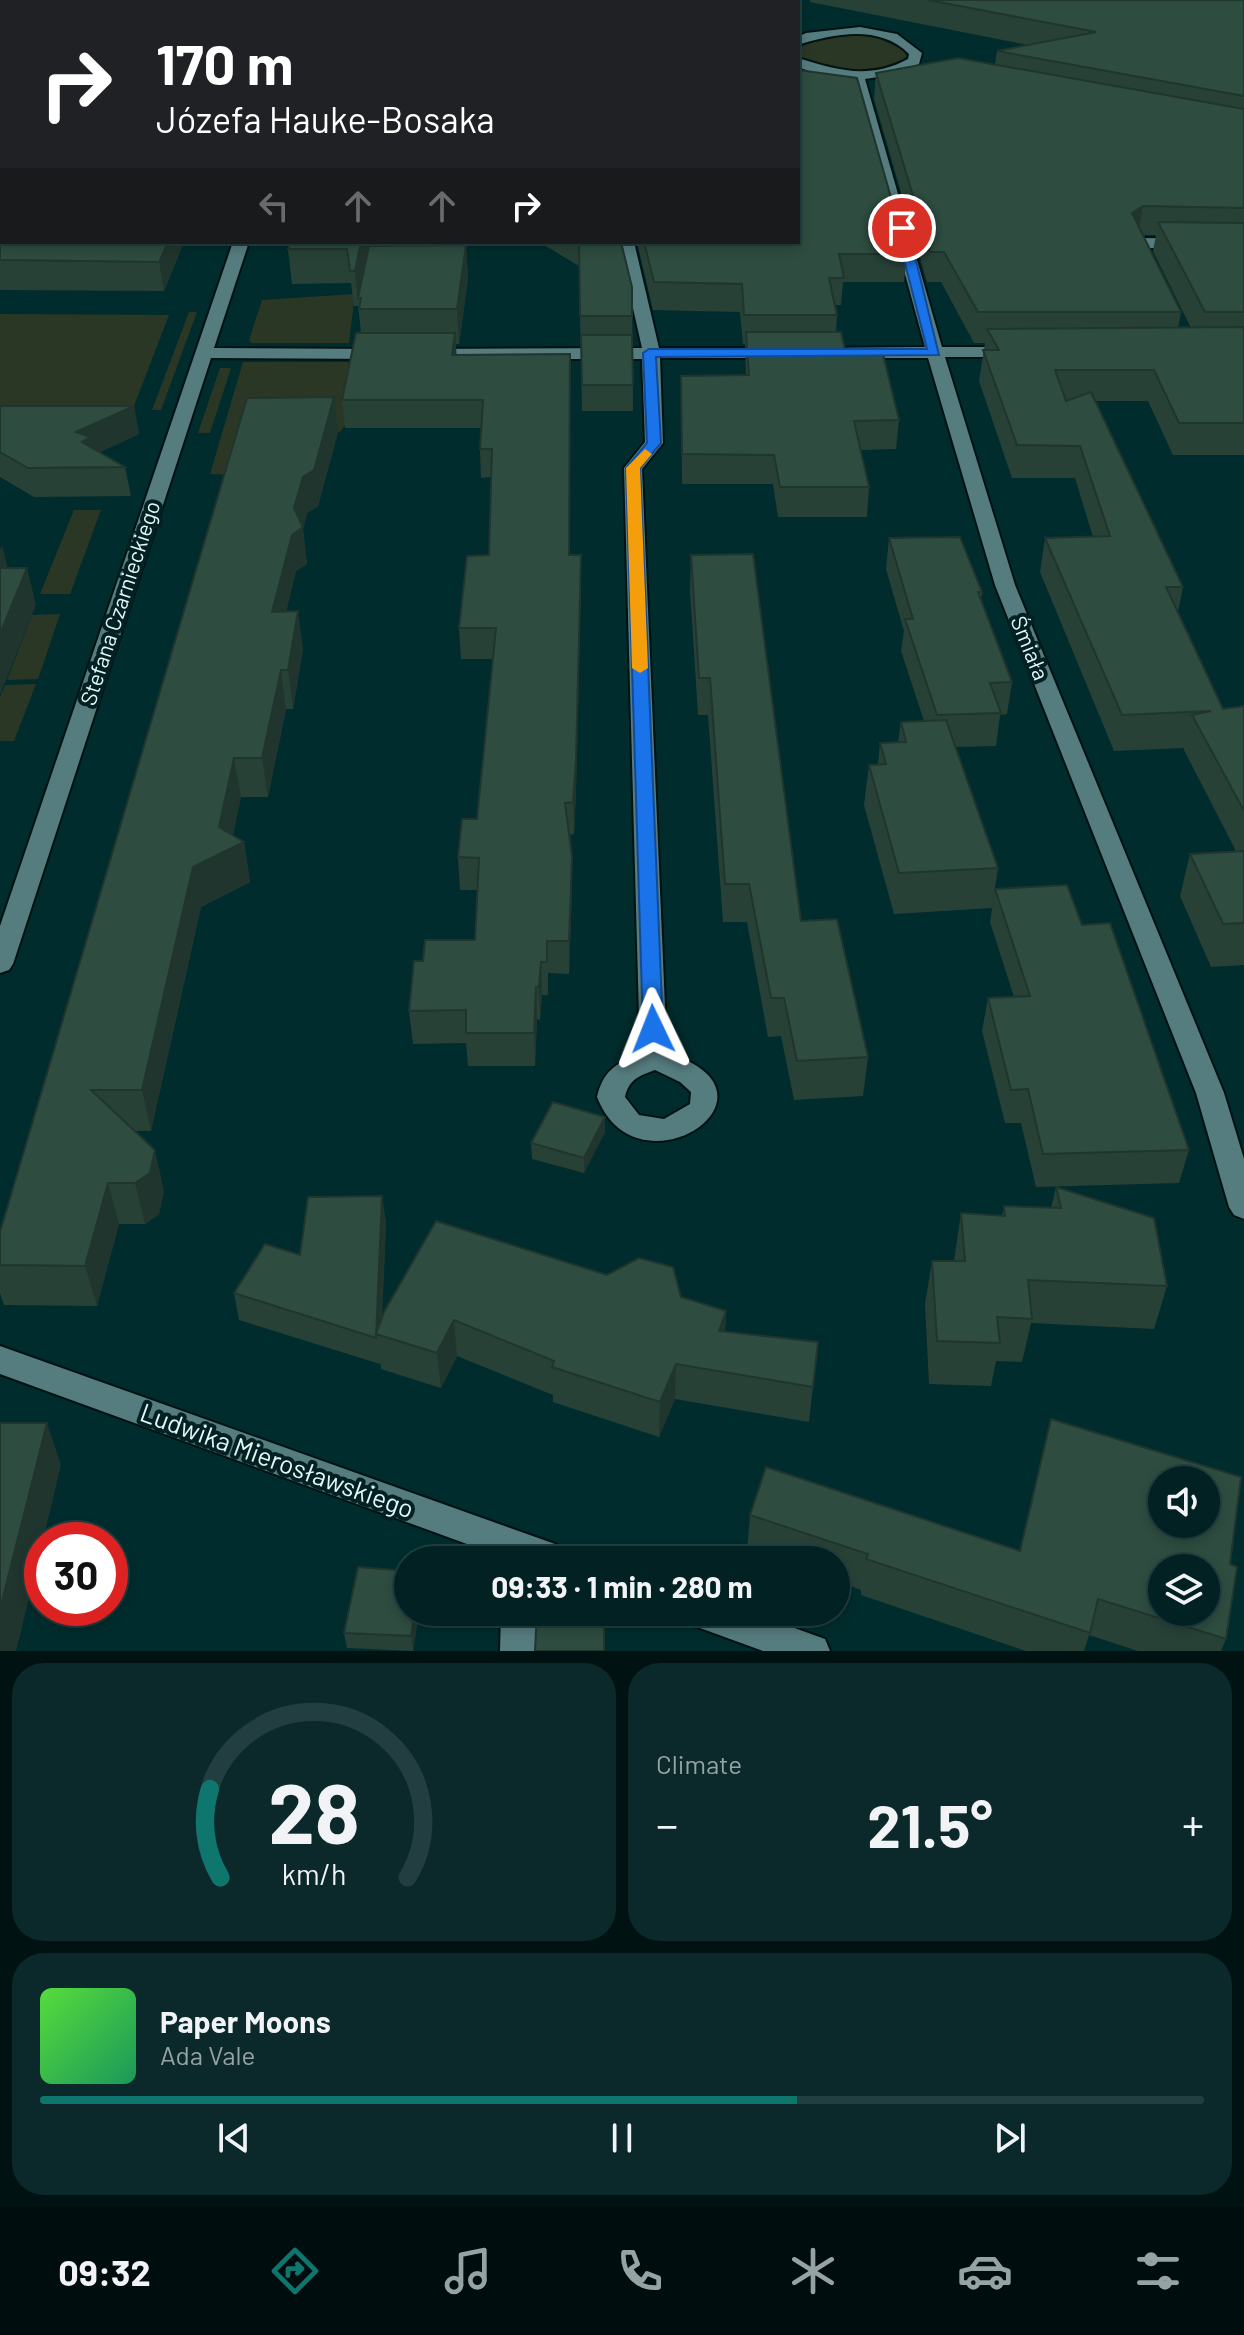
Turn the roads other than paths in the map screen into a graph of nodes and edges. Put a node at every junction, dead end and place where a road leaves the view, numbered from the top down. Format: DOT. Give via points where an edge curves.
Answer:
graph roads {
  1 [pos="800,41"];
  2 [pos="800,65"];
  3 [pos="904,67"];
  4 [pos="927,70"];
  5 [pos="857,75"];
  6 [pos="240,244"];
  7 [pos="626,244"];
  8 [pos="1244,244"];
  9 [pos="1159,286"];
  10 [pos="1025,352"];
  11 [pos="203,353"];
  12 [pos="649,353"];
  13 [pos="934,353"];
  14 [pos="0,964"];
  15 [pos="654,1060"];
  16 [pos="1244,1207"];
  17 [pos="0,1360"];
  18 [pos="500,1546"];
  19 [pos="519,1626"];
  20 [pos="741,1626"];
  21 [pos="518,1651"];
  22 [pos="812,1651"];
  1 -- 3 [label="street" via="839,32 881,35 911,46 914,61"];
  2 -- 5 [label="street"];
  3 -- 4 [label="street"];
  3 -- 5 [label="street"];
  5 -- 13 [label="street, Śmiała"];
  6 -- 11 [label="street, Stefana Czarnieckiego"];
  7 -- 12 [label="street" via="630,276 645,311"];
  8 -- 9 [label="street" via="1138,243"];
  10 -- 13 [label="street"];
  11 -- 12 [label="street"];
  11 -- 14 [label="street, Stefana Czarnieckiego"];
  12 -- 13 [label="street"];
  12 -- 15 [label="street" via="654,443 633,468"];
  13 -- 16 [label="street, Śmiała" via="1005,585 1210,1093"];
  17 -- 18 [label="street, Ludwika Mierosławskiego"];
  19 -- 21 [label="street"];
  20 -- 22 [label="street"];
}
